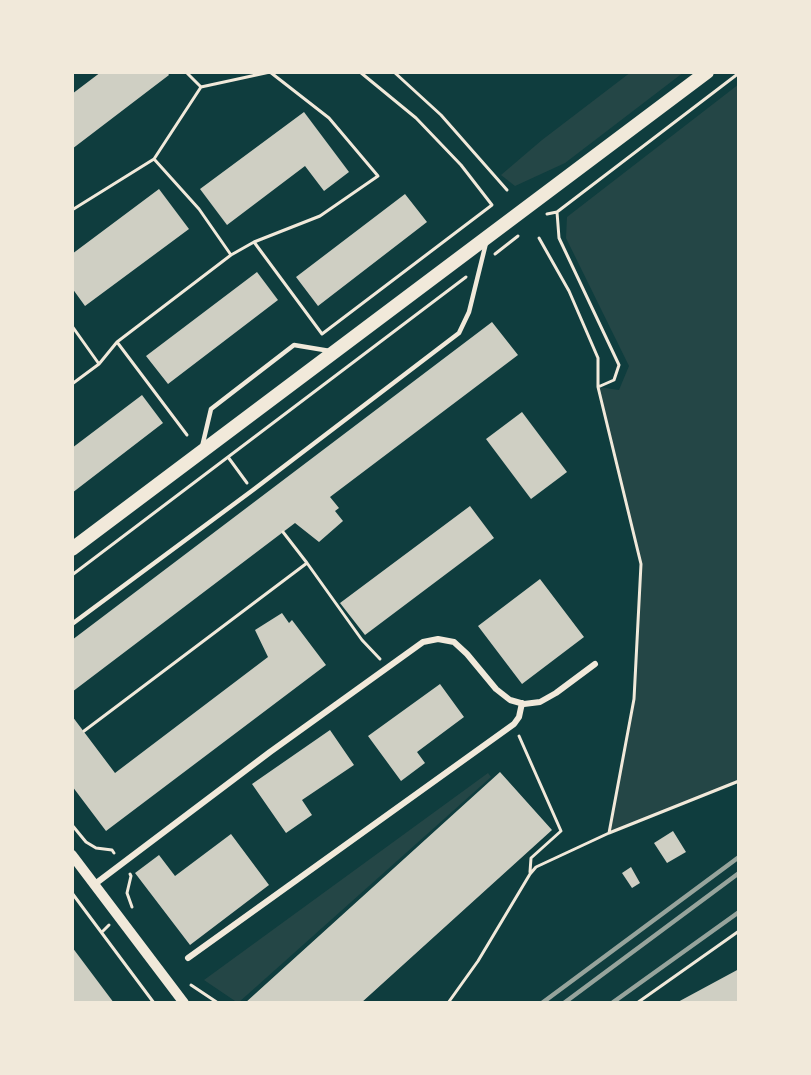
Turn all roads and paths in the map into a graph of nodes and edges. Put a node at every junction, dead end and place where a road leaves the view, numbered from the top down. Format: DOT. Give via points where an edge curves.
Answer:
graph roads {
  1 [pos="186,72"];
  2 [pos="270,72"];
  3 [pos="360,72"];
  4 [pos="393,72"];
  5 [pos="707,72"];
  6 [pos="739,73"];
  7 [pos="201,87"];
  8 [pos="154,159"];
  9 [pos="507,190"];
  10 [pos="72,210"];
  11 [pos="557,212"];
  12 [pos="539,220"];
  13 [pos="524,232"];
  14 [pos="539,238"];
  15 [pos="487,239"];
  16 [pos="254,242"];
  17 [pos="231,255"];
  18 [pos="479,267"];
  19 [pos="72,326"];
  20 [pos="117,342"];
  21 [pos="336,352"];
  22 [pos="99,364"];
  23 [pos="72,384"];
  24 [pos="598,387"];
  25 [pos="187,435"];
  26 [pos="217,441"];
  27 [pos="201,453"];
  28 [pos="229,458"];
  29 [pos="253,490"];
  30 [pos="283,532"];
  31 [pos="72,549"];
  32 [pos="307,563"];
  33 [pos="72,576"];
  34 [pos="72,624"];
  35 [pos="595,664"];
  36 [pos="387,667"];
  37 [pos="522,703"];
  38 [pos="514,724"];
  39 [pos="84,731"];
  40 [pos="739,781"];
  41 [pos="72,825"];
  42 [pos="609,833"];
  43 [pos="114,853"];
  44 [pos="72,855"];
  45 [pos="130,874"];
  46 [pos="530,874"];
  47 [pos="95,884"];
  48 [pos="72,893"];
  49 [pos="132,907"];
  50 [pos="138,916"];
  51 [pos="119,917"];
  52 [pos="739,931"];
  53 [pos="188,958"];
  54 [pos="185,978"];
  55 [pos="154,1003"];
  56 [pos="184,1003"];
  57 [pos="218,1003"];
  58 [pos="448,1003"];
  59 [pos="637,1003"];
  1 -- 7 [label="path"];
  2 -- 7 [label="path"];
  2 -- 16 [label="path" via="329,118 378,176 320,216"];
  3 -- 16 [label="path" via="416,118 492,205 322,333"];
  4 -- 9 [label="path" via="441,115"];
  5 -- 15 [label="main road"];
  6 -- 11 [label="path"];
  7 -- 8 [label="path"];
  8 -- 10 [label="path"];
  8 -- 17 [label="path" via="200,209"];
  11 -- 12 [label="path"];
  11 -- 24 [label="path" via="559,238 619,365 614,380"];
  13 -- 18 [label="path"];
  14 -- 24 [label="path" via="569,291 598,358"];
  15 -- 18 [label="lane"];
  15 -- 21 [label="main road"];
  16 -- 17 [label="path"];
  17 -- 20 [label="path"];
  18 -- 28 [label="path"];
  18 -- 29 [label="lane" via="469,312 459,333"];
  19 -- 22 [label="path"];
  20 -- 22 [label="path"];
  20 -- 25 [label="path"];
  21 -- 26 [label="main road"];
  21 -- 27 [label="lane" via="294,345 211,409"];
  22 -- 23 [label="path"];
  24 -- 42 [label="path" via="641,564 634,699"];
  26 -- 27 [label="main road"];
  26 -- 28 [label="path"];
  27 -- 31 [label="main road"];
  28 -- 29 [label="path"];
  28 -- 33 [label="path"];
  29 -- 34 [label="lane"];
  30 -- 32 [label="path"];
  32 -- 36 [label="path" via="362,640"];
  32 -- 39 [label="path"];
  35 -- 37 [label="street" via="540,702"];
  36 -- 37 [label="street" via="423,642 454,642 496,689 510,700"];
  36 -- 47 [label="street"];
  37 -- 38 [label="street"];
  38 -- 46 [label="path" via="561,831 531,858"];
  38 -- 53 [label="street"];
  40 -- 42 [label="path"];
  41 -- 43 [label="path" via="86,842"];
  42 -- 46 [label="path" via="545,862"];
  44 -- 47 [label="street"];
  45 -- 49 [label="path" via="127,892"];
  46 -- 58 [label="path"];
  47 -- 51 [label="street"];
  48 -- 55 [label="path"];
  49 -- 50 [label="path"];
  49 -- 51 [label="path"];
  51 -- 56 [label="street"];
  52 -- 59 [label="path"];
  54 -- 57 [label="path"];
}
